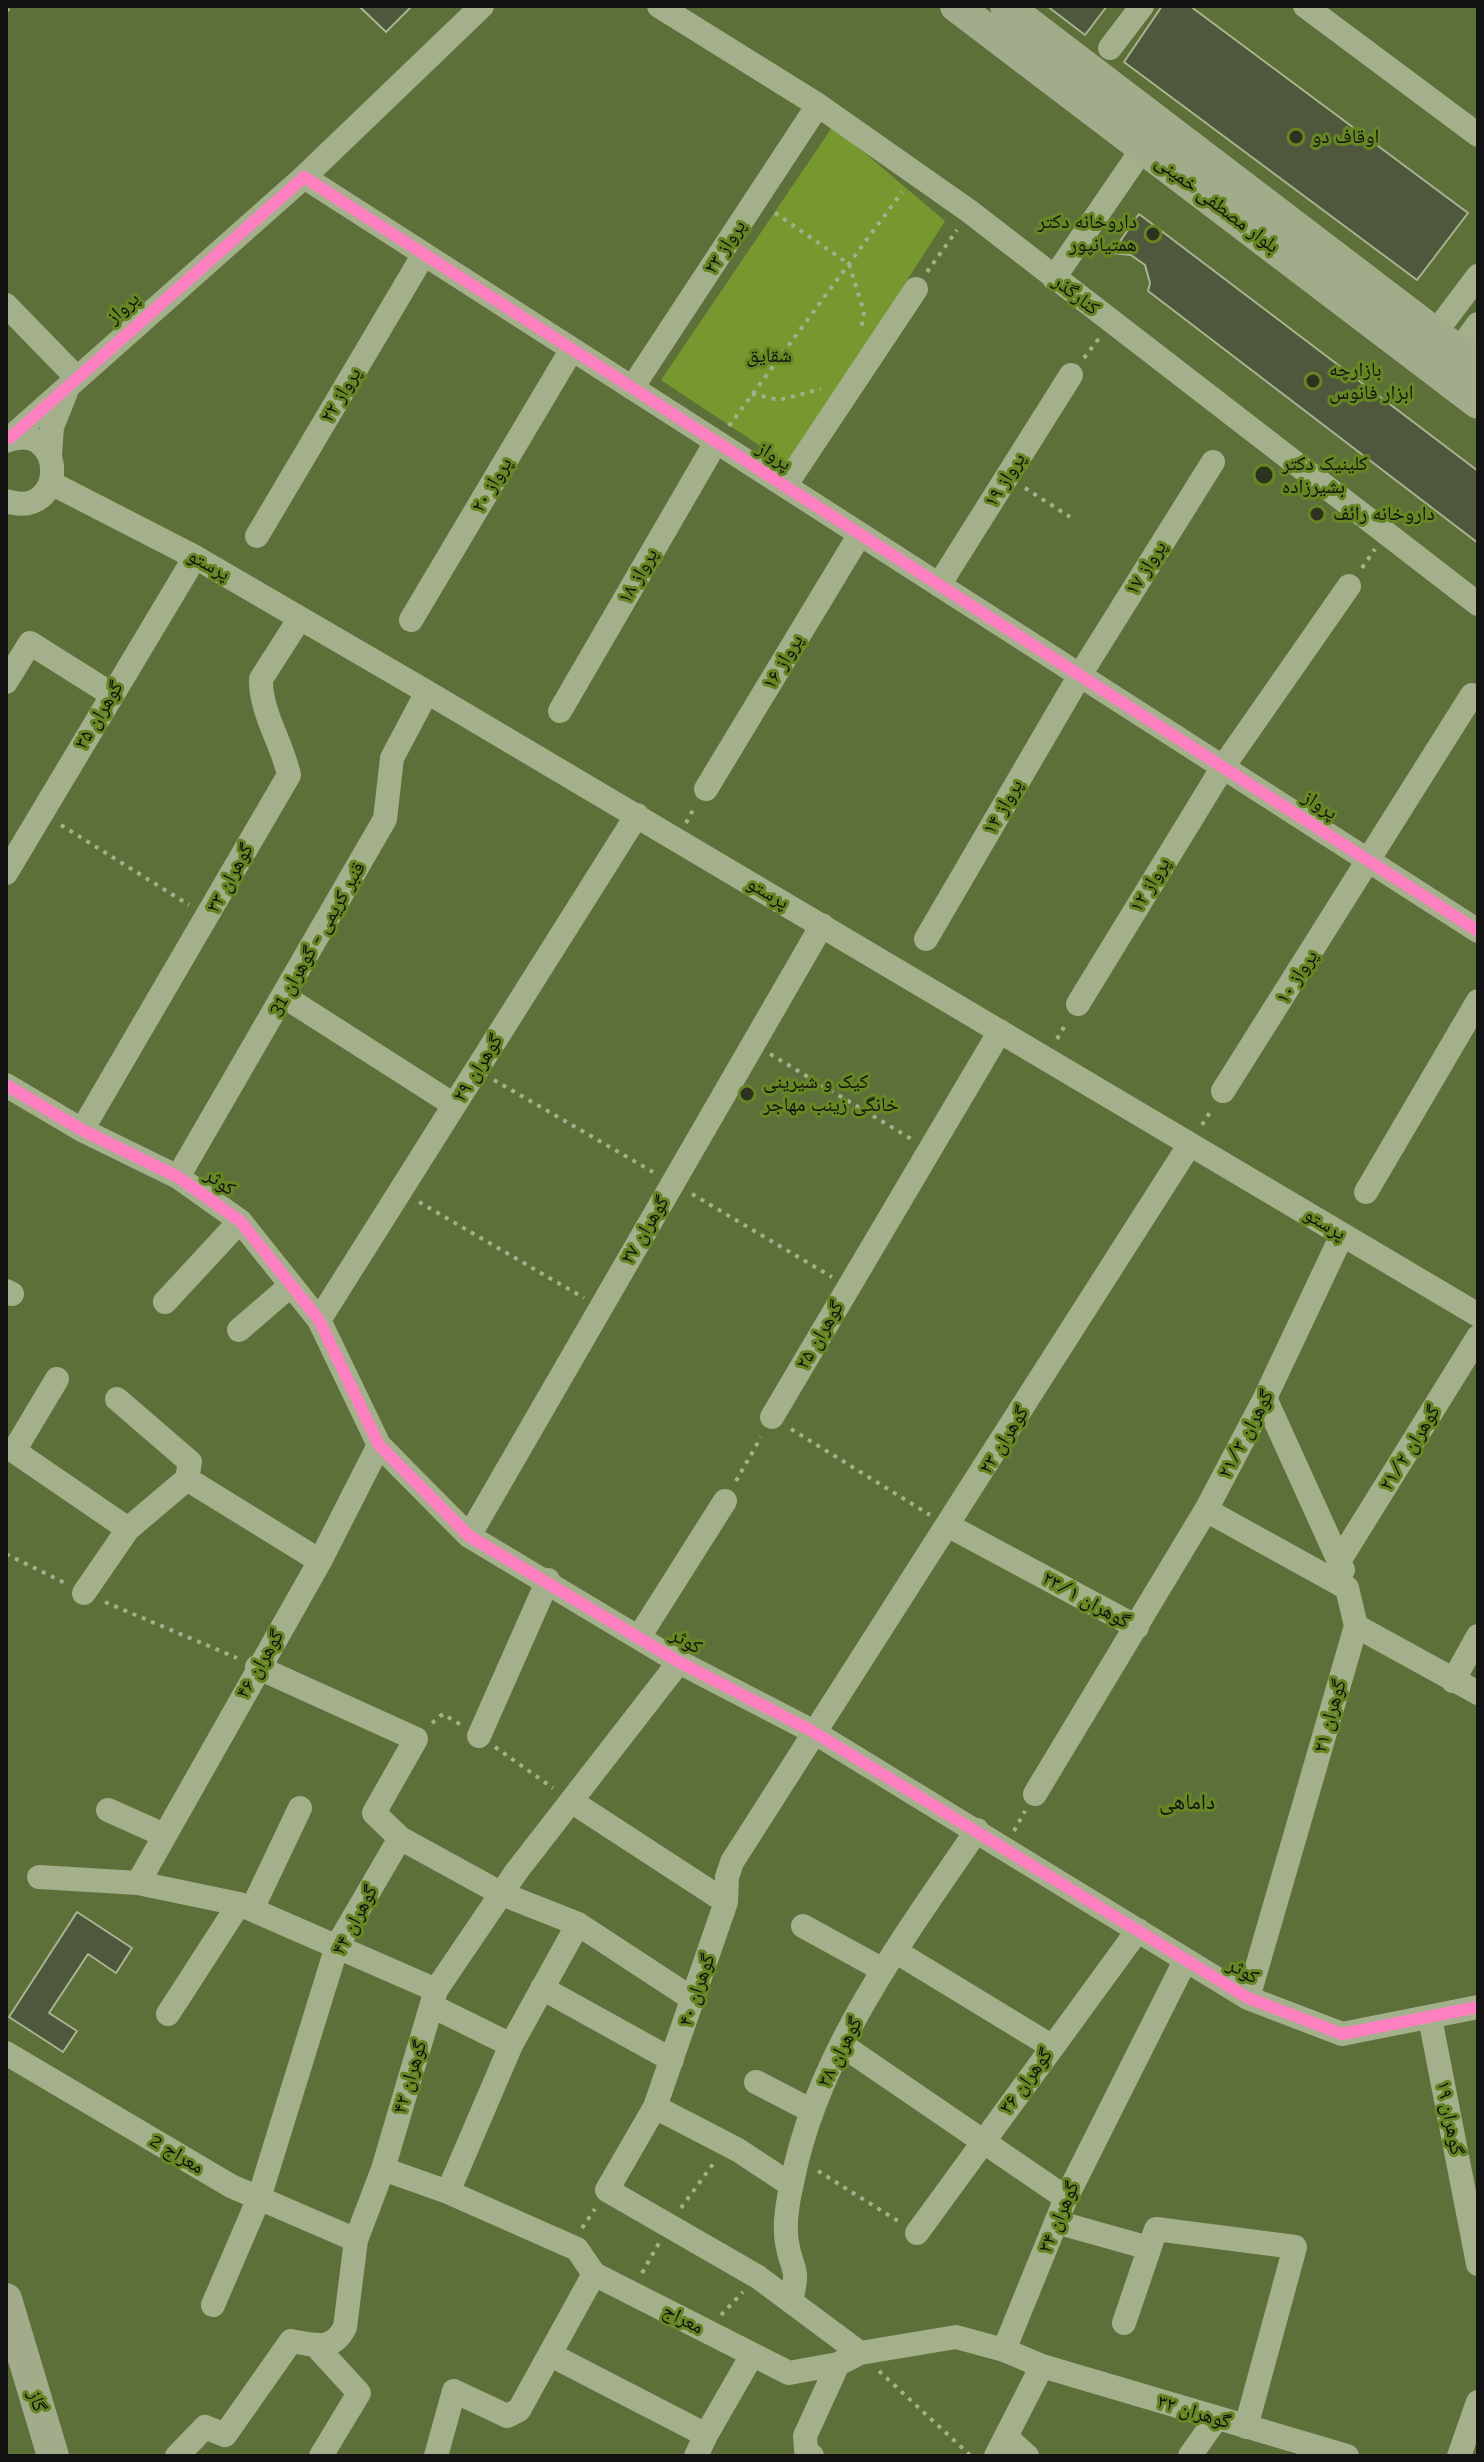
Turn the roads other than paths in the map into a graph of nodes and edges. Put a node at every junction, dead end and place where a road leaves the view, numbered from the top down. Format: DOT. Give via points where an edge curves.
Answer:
graph roads {
  1 [pos="482,6"];
  2 [pos="659,6"];
  3 [pos="956,6"];
  4 [pos="1006,6"];
  5 [pos="1142,6"];
  6 [pos="1305,6"];
  7 [pos="1110,48"];
  8 [pos="818,105"];
  9 [pos="1478,135"];
  10 [pos="1143,148"];
  11 [pos="304,177"];
  12 [pos="424,254"];
  13 [pos="1478,276"];
  14 [pos="1054,278"];
  15 [pos="916,289"];
  16 [pos="6,305"];
  17 [pos="1478,324"];
  18 [pos="572,349"];
  19 [pos="1446,356"];
  20 [pos="1071,375"];
  21 [pos="76,377"];
  22 [pos="632,388"];
  23 [pos="1478,403"];
  24 [pos="8,440"];
  25 [pos="716,442"];
  26 [pos="50,455"];
  27 [pos="1213,462"];
  28 [pos="51,483"];
  29 [pos="785,486"];
  30 [pos="7,503"];
  31 [pos="860,534"];
  32 [pos="257,536"];
  33 [pos="195,557"];
  34 [pos="939,585"];
  35 [pos="1349,586"];
  36 [pos="1478,604"];
  37 [pos="300,618"];
  38 [pos="411,620"];
  39 [pos="1080,675"];
  40 [pos="6,682"];
  41 [pos="427,692"];
  42 [pos="111,694"];
  43 [pos="1472,695"];
  44 [pos="560,711"];
  45 [pos="1223,767"];
  46 [pos="706,789"];
  47 [pos="637,815"];
  48 [pos="1370,862"];
  49 [pos="6,873"];
  50 [pos="822,925"];
  51 [pos="1478,931"];
  52 [pos="926,939"];
  53 [pos="285,997"];
  54 [pos="1478,1001"];
  55 [pos="1078,1004"];
  56 [pos="1000,1031"];
  57 [pos="7,1086"];
  58 [pos="1223,1091"];
  59 [pos="454,1105"];
  60 [pos="82,1130"];
  61 [pos="1190,1144"];
  62 [pos="178,1177"];
  63 [pos="1366,1192"];
  64 [pos="240,1221"];
  65 [pos="1342,1235"];
  66 [pos="291,1285"];
  67 [pos="165,1302"];
  68 [pos="1478,1315"];
  69 [pos="319,1320"];
  70 [pos="239,1330"];
  71 [pos="1478,1337"];
  72 [pos="57,1379"];
  73 [pos="1265,1398"];
  74 [pos="117,1399"];
  75 [pos="772,1417"];
  76 [pos="379,1445"];
  77 [pos="187,1479"];
  78 [pos="725,1501"];
  79 [pos="1206,1510"];
  80 [pos="949,1526"];
  81 [pos="128,1529"];
  82 [pos="469,1536"];
  83 [pos="1341,1558"];
  84 [pos="320,1561"];
  85 [pos="548,1580"];
  86 [pos="1347,1588"];
  87 [pos="84,1593"];
  88 [pos="1356,1626"];
  89 [pos="1137,1627"];
  90 [pos="1478,1636"];
  91 [pos="639,1637"];
  92 [pos="679,1662"];
  93 [pos="257,1667"];
  94 [pos="1453,1681"];
  95 [pos="1478,1693"];
  96 [pos="812,1731"];
  97 [pos="479,1736"];
  98 [pos="1035,1794"];
  99 [pos="571,1801"];
  100 [pos="300,1808"];
  101 [pos="108,1810"];
  102 [pos="977,1830"];
  103 [pos="164,1835"];
  104 [pos="400,1838"];
  105 [pos="39,1877"];
  106 [pos="138,1883"];
  107 [pos="502,1894"];
  108 [pos="726,1902"];
  109 [pos="246,1907"];
  110 [pos="578,1924"];
  111 [pos="803,1926"];
  112 [pos="1138,1930"];
  113 [pos="337,1946"];
  114 [pos="889,1961"];
  115 [pos="1185,1961"];
  116 [pos="542,1988"];
  117 [pos="434,1998"];
  118 [pos="1248,1998"];
  119 [pos="694,2000"];
  120 [pos="1478,2007"];
  121 [pos="168,2014"];
  122 [pos="1430,2018"];
  123 [pos="511,2045"];
  124 [pos="842,2045"];
  125 [pos="1051,2046"];
  126 [pos="6,2053"];
  127 [pos="672,2060"];
  128 [pos="756,2082"];
  129 [pos="655,2107"];
  130 [pos="812,2111"];
  131 [pos="982,2142"];
  132 [pos="383,2169"];
  133 [pos="791,2185"];
  134 [pos="448,2192"];
  135 [pos="259,2198"];
  136 [pos="1066,2198"];
  137 [pos="1056,2222"];
  138 [pos="917,2233"];
  139 [pos="356,2240"];
  140 [pos="1149,2248"];
  141 [pos="1478,2264"];
  142 [pos="594,2274"];
  143 [pos="6,2299"];
  144 [pos="791,2301"];
  145 [pos="213,2305"];
  146 [pos="1124,2323"];
  147 [pos="315,2345"];
  148 [pos="1004,2350"];
  149 [pos="551,2355"];
  150 [pos="752,2355"];
  151 [pos="849,2358"];
  152 [pos="1042,2366"];
  153 [pos="1478,2402"];
  154 [pos="1216,2419"];
  155 [pos="1246,2427"];
  156 [pos="701,2446"];
  157 [pos="1001,2447"];
  158 [pos="53,2456"];
  159 [pos="177,2456"];
  160 [pos="321,2456"];
  161 [pos="436,2456"];
  162 [pos="812,2456"];
  163 [pos="1027,2456"];
  164 [pos="1190,2456"];
  165 [pos="1347,2456"];
  166 [pos="1459,2456"];
  1 -- 11 [label="street"];
  2 -- 8 [label="street, کنارگذر"];
  3 -- 10 [label="main road, بلوار مصطفی خمینی"];
  4 -- 19 [label="main road, بلوار مصطفی خمینی"];
  5 -- 7 [label="street"];
  6 -- 9 [label="street"];
  8 -- 14 [label="street, کنارگذر"];
  8 -- 22 [label="street, پرواز ۲۳"];
  10 -- 14 [label="street"];
  10 -- 19 [label="main road, بلوار مصطفی خمینی"];
  11 -- 12 [label="street, پرواز"];
  11 -- 21 [label="street, پرواز"];
  12 -- 18 [label="street, پرواز"];
  12 -- 32 [label="street, پرواز ۲۲"];
  13 -- 19 [label="street"];
  14 -- 36 [label="street, کنارگذر"];
  15 -- 29 [label="street"];
  16 -- 21 [label="street"];
  17 -- 19 [label="street"];
  18 -- 22 [label="street, پرواز"];
  18 -- 38 [label="street, پرواز ۲۰"];
  19 -- 23 [label="main road, بلوار مصطفی خمینی"];
  20 -- 34 [label="street, پرواز ۱۹"];
  21 -- 24 [label="street, پرواز"];
  21 -- 26 [label="street" via="60,402"];
  22 -- 25 [label="street, پرواز"];
  24 -- 26 [label="street" via="26,437"];
  25 -- 29 [label="street, پرواز"];
  25 -- 44 [label="street, پرواز ۱۸"];
  26 -- 28 [label="street"];
  27 -- 39 [label="street, پرواز ۱۷"];
  28 -- 30 [label="street" via="34,501"];
  28 -- 33 [label="street, پرستو"];
  29 -- 31 [label="street, پرواز"];
  31 -- 34 [label="street, پرواز"];
  31 -- 46 [label="street, پرواز ۱۶"];
  33 -- 37 [label="street, پرستو"];
  33 -- 42 [label="street, گوهران ۳۵"];
  34 -- 39 [label="street, پرواز"];
  35 -- 45 [label="street, پرواز ۱۲"];
  37 -- 41 [label="street, پرستو"];
  37 -- 60 [label="street, گوهران ۳۳" via="261,679 289,775"];
  39 -- 45 [label="street, پرواز"];
  39 -- 52 [label="street, پرواز ۱۴"];
  40 -- 42 [label="street" via="30,643"];
  41 -- 47 [label="street, پرستو"];
  41 -- 53 [label="street, قنبر کریمی - گوهران 31" via="392,758 385,819"];
  42 -- 49 [label="street, گوهران ۳۵"];
  43 -- 48 [label="street, پرواز ۱۰"];
  45 -- 48 [label="street, پرواز"];
  45 -- 55 [label="street, پرواز ۱۲"];
  47 -- 50 [label="street, پرستو"];
  47 -- 59 [label="street, گوهران ۲۹"];
  48 -- 51 [label="street, پرواز"];
  48 -- 58 [label="street, پرواز ۱۰"];
  50 -- 56 [label="street, پرستو"];
  50 -- 82 [label="street, گوهران ۲۷"];
  53 -- 59 [label="street"];
  53 -- 62 [label="street, قنبر کریمی - گوهران 31"];
  54 -- 63 [label="street"];
  56 -- 61 [label="street, پرستو"];
  56 -- 75 [label="street, گوهران ۲۵"];
  57 -- 60 [label="street, کوثر"];
  59 -- 69 [label="street, گوهران ۲۹"];
  60 -- 62 [label="street, کوثر"];
  61 -- 65 [label="street, پرستو"];
  61 -- 80 [label="street, گوهران ۲۳"];
  62 -- 64 [label="street, کوثر"];
  64 -- 66 [label="street, کوثر"];
  64 -- 67 [label="street"];
  65 -- 68 [label="street, پرستو"];
  65 -- 73 [label="street, گوهران ۲۱/۳"];
  66 -- 69 [label="street, کوثر"];
  66 -- 70 [label="street"];
  69 -- 76 [label="street, کوثر"];
  71 -- 83 [label="street, گوهران ۲۱/۲"];
  72 -- 81 [label="street" via="14,1451"];
  73 -- 79 [label="street, گوهران ۲۱/۳"];
  73 -- 83 [label="street, گوهران ۲۱"];
  74 -- 77 [label="street" via="190,1462"];
  76 -- 82 [label="street, کوثر"];
  76 -- 84 [label="street, گوهران ۴۶"];
  77 -- 81 [label="street"];
  77 -- 84 [label="street"];
  78 -- 91 [label="street"];
  79 -- 86 [label="street"];
  79 -- 89 [label="street, گوهران ۲۱/۳"];
  80 -- 89 [label="street, گوهران ۲۳/۱"];
  80 -- 96 [label="street, گوهران ۲۳"];
  81 -- 87 [label="street"];
  82 -- 85 [label="street, کوثر"];
  83 -- 86 [label="street, گوهران ۲۱"];
  84 -- 93 [label="street, گوهران ۴۶"];
  85 -- 91 [label="street, کوثر"];
  85 -- 97 [label="street"];
  86 -- 88 [label="street, گوهران ۲۱"];
  88 -- 94 [label="street"];
  88 -- 118 [label="street, گوهران ۲۱"];
  89 -- 98 [label="street, گوهران ۲۳/۱"];
  90 -- 94 [label="street"];
  91 -- 92 [label="street, کوثر"];
  92 -- 96 [label="street, کوثر"];
  92 -- 99 [label="street, گوهران ۴۲"];
  93 -- 103 [label="street, گوهران ۴۶"];
  93 -- 104 [label="street" via="416,1739 374,1813"];
  94 -- 95 [label="street"];
  96 -- 102 [label="street, کوثر"];
  96 -- 108 [label="street, گوهران ۴۰" via="732,1862"];
  99 -- 107 [label="street, گوهران ۴۲"];
  99 -- 108 [label="street"];
  100 -- 109 [label="street"];
  101 -- 103 [label="street"];
  102 -- 112 [label="street, کوثر"];
  102 -- 114 [label="street, گوهران ۳۸"];
  103 -- 106 [label="street, گوهران ۴۶"];
  104 -- 107 [label="street"];
  104 -- 113 [label="street, گوهران ۴۴"];
  105 -- 106 [label="street"];
  106 -- 109 [label="street"];
  107 -- 110 [label="street"];
  107 -- 117 [label="street, گوهران ۴۲"];
  108 -- 119 [label="street, گوهران ۴۰"];
  109 -- 113 [label="street"];
  109 -- 121 [label="street"];
  110 -- 116 [label="street"];
  110 -- 119 [label="street"];
  111 -- 114 [label="street"];
  112 -- 115 [label="street, کوثر"];
  112 -- 125 [label="street, گوهران ۳۶"];
  113 -- 117 [label="street"];
  113 -- 135 [label="street, گوهران ۴۴"];
  114 -- 124 [label="street, گوهران ۳۸"];
  114 -- 125 [label="street"];
  115 -- 118 [label="street, کوثر"];
  115 -- 136 [label="street, گوهران ۳۴"];
  116 -- 123 [label="street"];
  116 -- 127 [label="street"];
  117 -- 123 [label="street"];
  117 -- 132 [label="street, گوهران ۴۲"];
  118 -- 122 [label="street, کوثر" via="1342,2034"];
  119 -- 127 [label="street, گوهران ۴۰"];
  120 -- 122 [label="street, کوثر"];
  122 -- 141 [label="street, گوهران ۱۹"];
  123 -- 134 [label="street"];
  124 -- 130 [label="street, گوهران ۳۸"];
  124 -- 131 [label="street"];
  125 -- 131 [label="street, گوهران ۳۶"];
  126 -- 135 [label="street, معراج 2"];
  127 -- 129 [label="street, گوهران ۴۰"];
  128 -- 130 [label="street"];
  129 -- 133 [label="street"];
  129 -- 144 [label="street, گوهران ۴۰" via="607,2190"];
  130 -- 133 [label="street, گوهران ۳۸"];
  131 -- 136 [label="street"];
  131 -- 138 [label="street, گوهران ۳۶"];
  132 -- 134 [label="street, معراج"];
  132 -- 139 [label="street, گوهران ۴۲"];
  133 -- 144 [label="street, گوهران ۳۸" via="786,2241 797,2273"];
  134 -- 142 [label="street, معراج" via="577,2249"];
  135 -- 139 [label="street, معراج 2"];
  135 -- 145 [label="street, گوهران ۴۴"];
  136 -- 137 [label="street, گوهران ۳۴"];
  137 -- 140 [label="street"];
  137 -- 148 [label="street, گوهران ۳۴"];
  139 -- 147 [label="street, گوهران ۴۲" via="345,2327 333,2344"];
  140 -- 146 [label="street"];
  140 -- 155 [label="street" via="1156,2229 1295,2247"];
  142 -- 149 [label="street"];
  142 -- 150 [label="street, معراج"];
  143 -- 158 [label="main road, گاز"];
  144 -- 151 [label="street"];
  147 -- 159 [label="street, گوهران ۴۲" via="291,2341 225,2435 205,2427"];
  147 -- 160 [label="street" via="359,2393"];
  148 -- 151 [label="street, معراج" via="956,2337"];
  148 -- 152 [label="street"];
  149 -- 156 [label="street"];
  149 -- 161 [label="street" via="514,2416 454,2391"];
  150 -- 151 [label="street, معراج" via="789,2373"];
  150 -- 156 [label="street"];
  151 -- 162 [label="street" via="805,2436"];
  152 -- 154 [label="street, گوهران ۳۲"];
  152 -- 157 [label="street"];
  153 -- 166 [label="street"];
  154 -- 155 [label="street, گوهران ۳۲"];
  154 -- 164 [label="street"];
  155 -- 165 [label="street, گوهران ۳۲"];
  157 -- 163 [label="street"];
}
